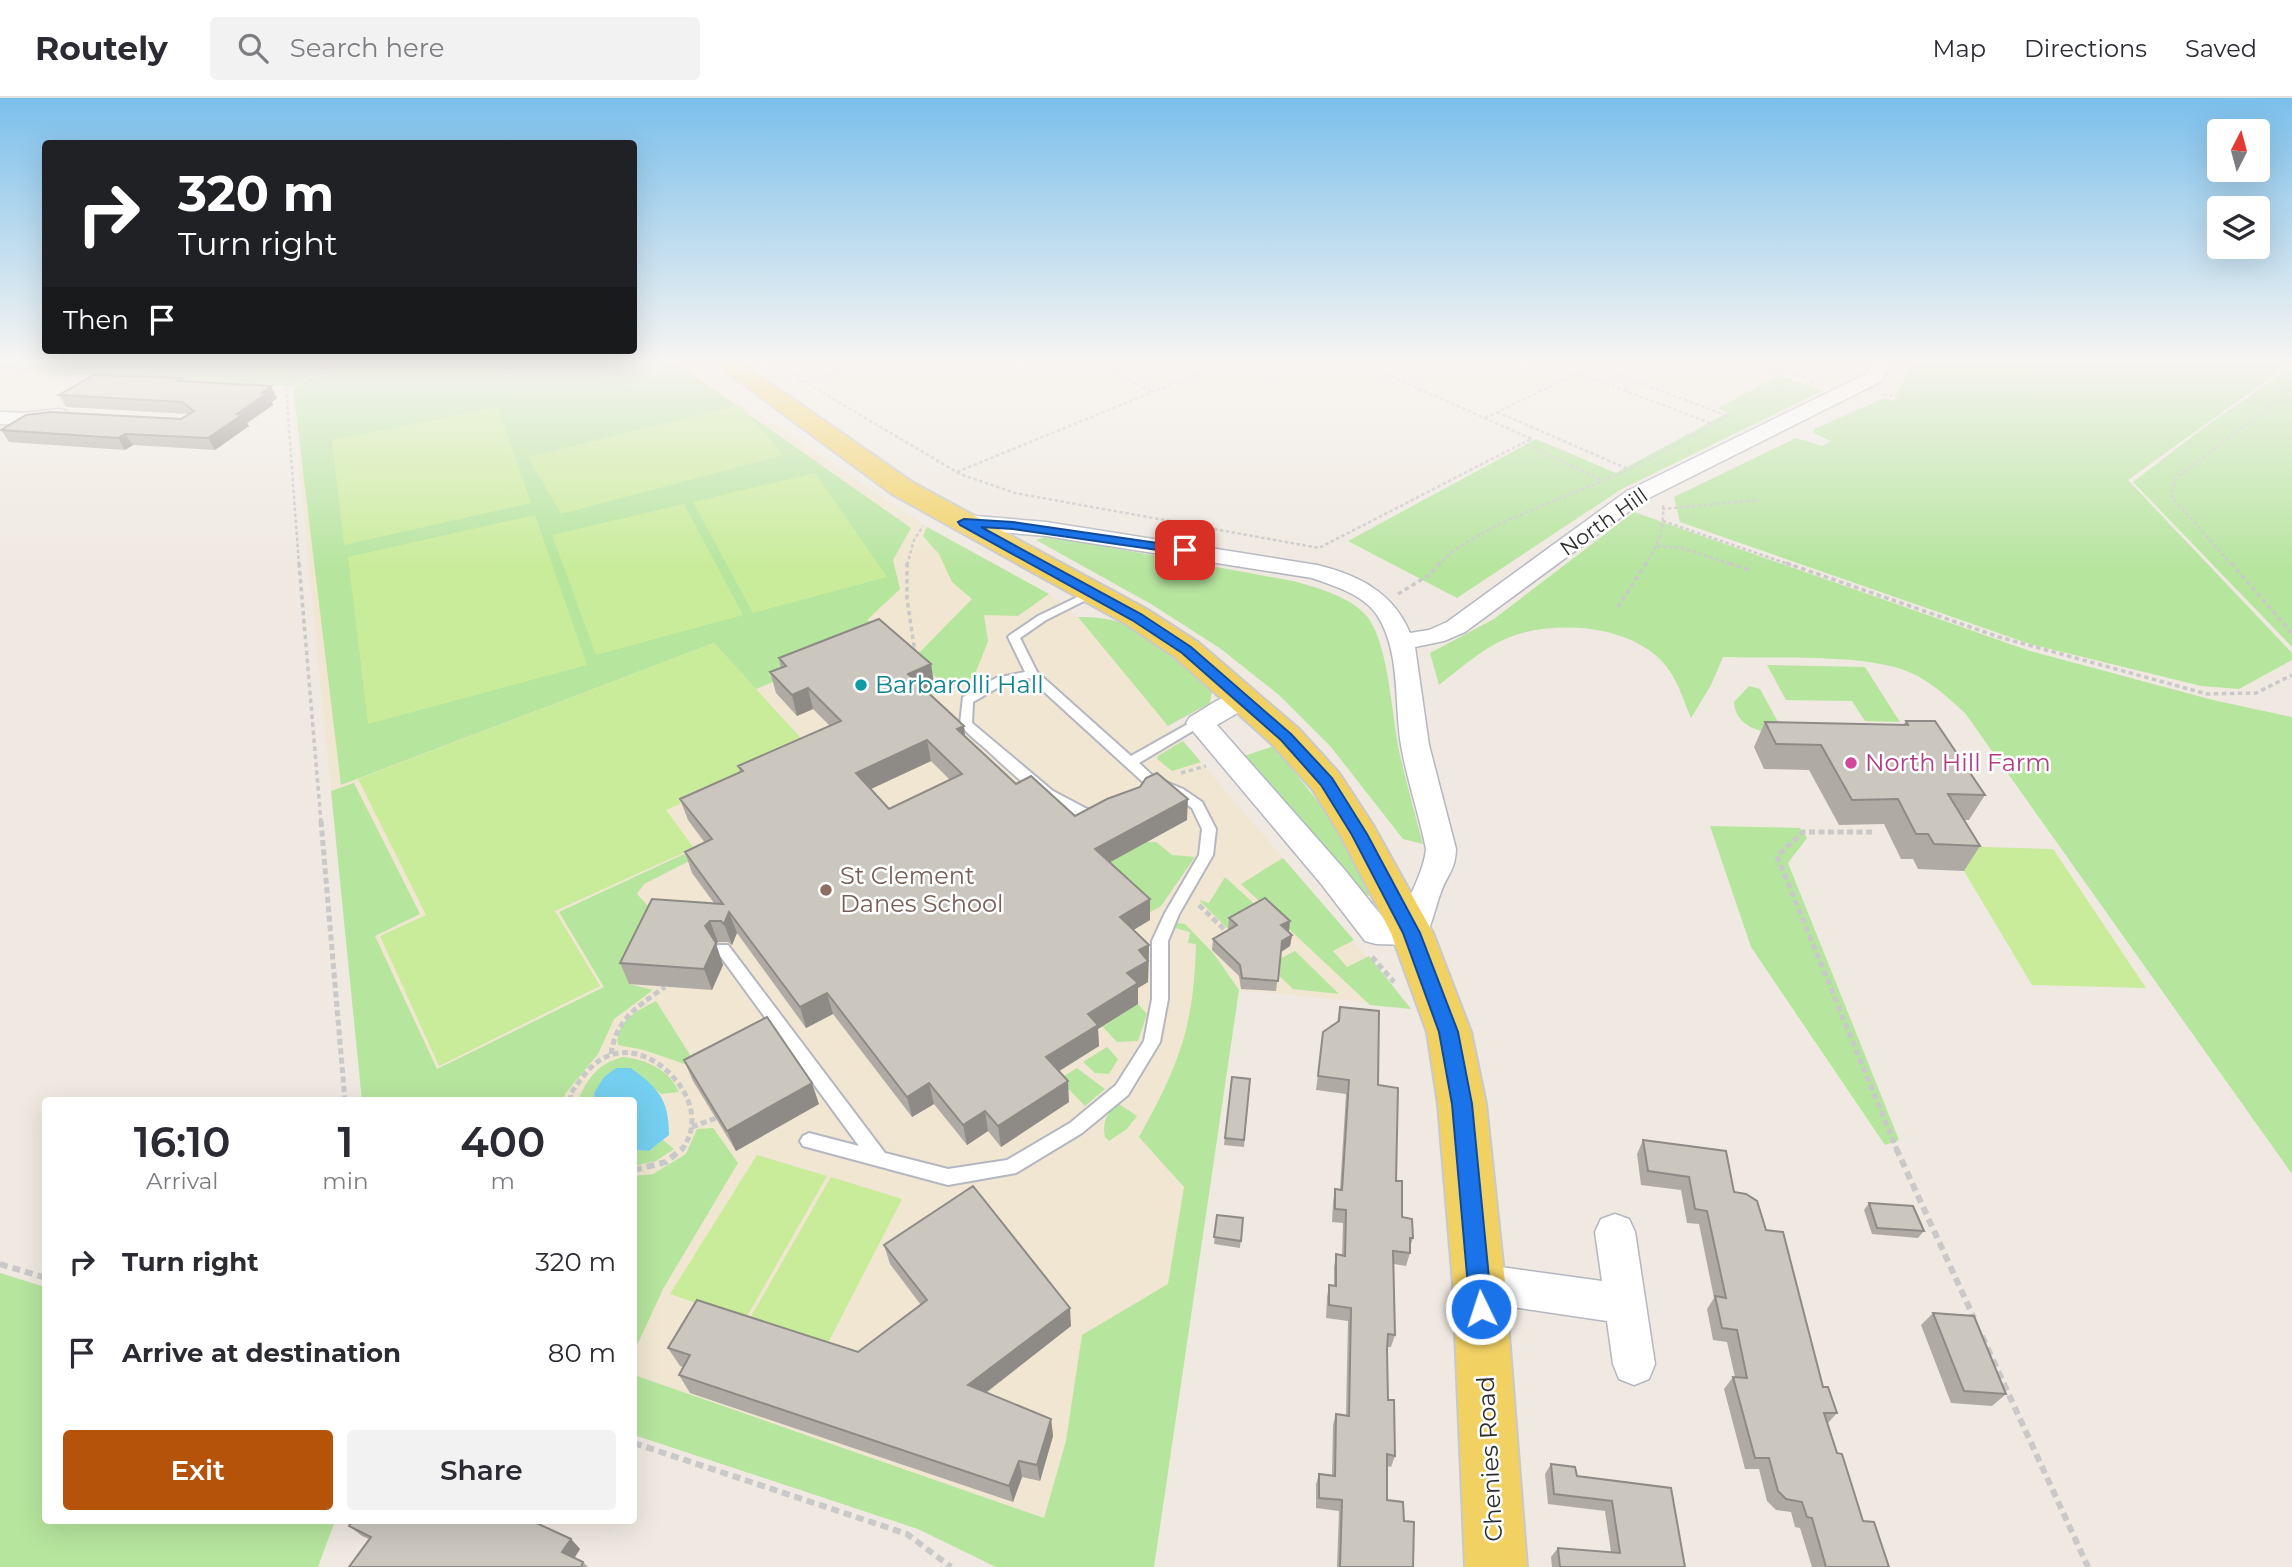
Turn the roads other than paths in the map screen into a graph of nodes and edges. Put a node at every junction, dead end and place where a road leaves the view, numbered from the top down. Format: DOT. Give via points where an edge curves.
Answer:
graph roads {
  1 [pos="821,431"];
  2 [pos="1767,431"];
  3 [pos="954,517"];
  4 [pos="1093,593"];
  5 [pos="1400,642"];
  6 [pos="1032,674"];
  7 [pos="1242,699"];
  8 [pos="1200,723"];
  9 [pos="1131,762"];
  10 [pos="1110,812"];
  11 [pos="1391,944"];
  12 [pos="723,949"];
  13 [pos="809,1141"];
  14 [pos="879,1159"];
  15 [pos="1615,1232"];
  16 [pos="1479,1283"];
  17 [pos="1625,1304"];
  18 [pos="1634,1364"];
  19 [pos="1496,1567"];
  1 -- 3 [label="main road, Chenies Road" via="902,488"];
  2 -- 5 [label="street, North Hill" via="1635,496 1456,627"];
  3 -- 4 [label="main road, Chenies Road"];
  3 -- 5 [label="street" via="1303,569 1355,586 1377,601 1389,614"];
  4 -- 6 [label="lane" via="1014,637"];
  4 -- 7 [label="main road, Chenies Road" via="1187,650"];
  5 -- 11 [label="street" via="1415,745 1441,849 1440,866"];
  6 -- 9 [label="lane"];
  6 -- 10 [label="lane" via="1000,681 967,700 966,724 1008,763 1065,803 1098,816"];
  7 -- 8 [label="street"];
  7 -- 11 [label="main road, Chenies Road" via="1286,737 1326,782 1359,834"];
  8 -- 9 [label="lane"];
  8 -- 11 [label="street" via="1376,932"];
  9 -- 14 [label="lane" via="1145,786 1178,792 1196,805 1209,829 1206,855 1171,913 1160,942 1160,999 1152,1042 1122,1090 1076,1128 1010,1167 947,1177"];
  11 -- 16 [label="main road, Chenies Road" via="1449,1032 1462,1104"];
  12 -- 14 [label="lane"];
  13 -- 14 [label="lane"];
  15 -- 17 [label="street"];
  16 -- 17 [label="street"];
  16 -- 19 [label="main road, Chenies Road"];
  17 -- 18 [label="street"];
}
